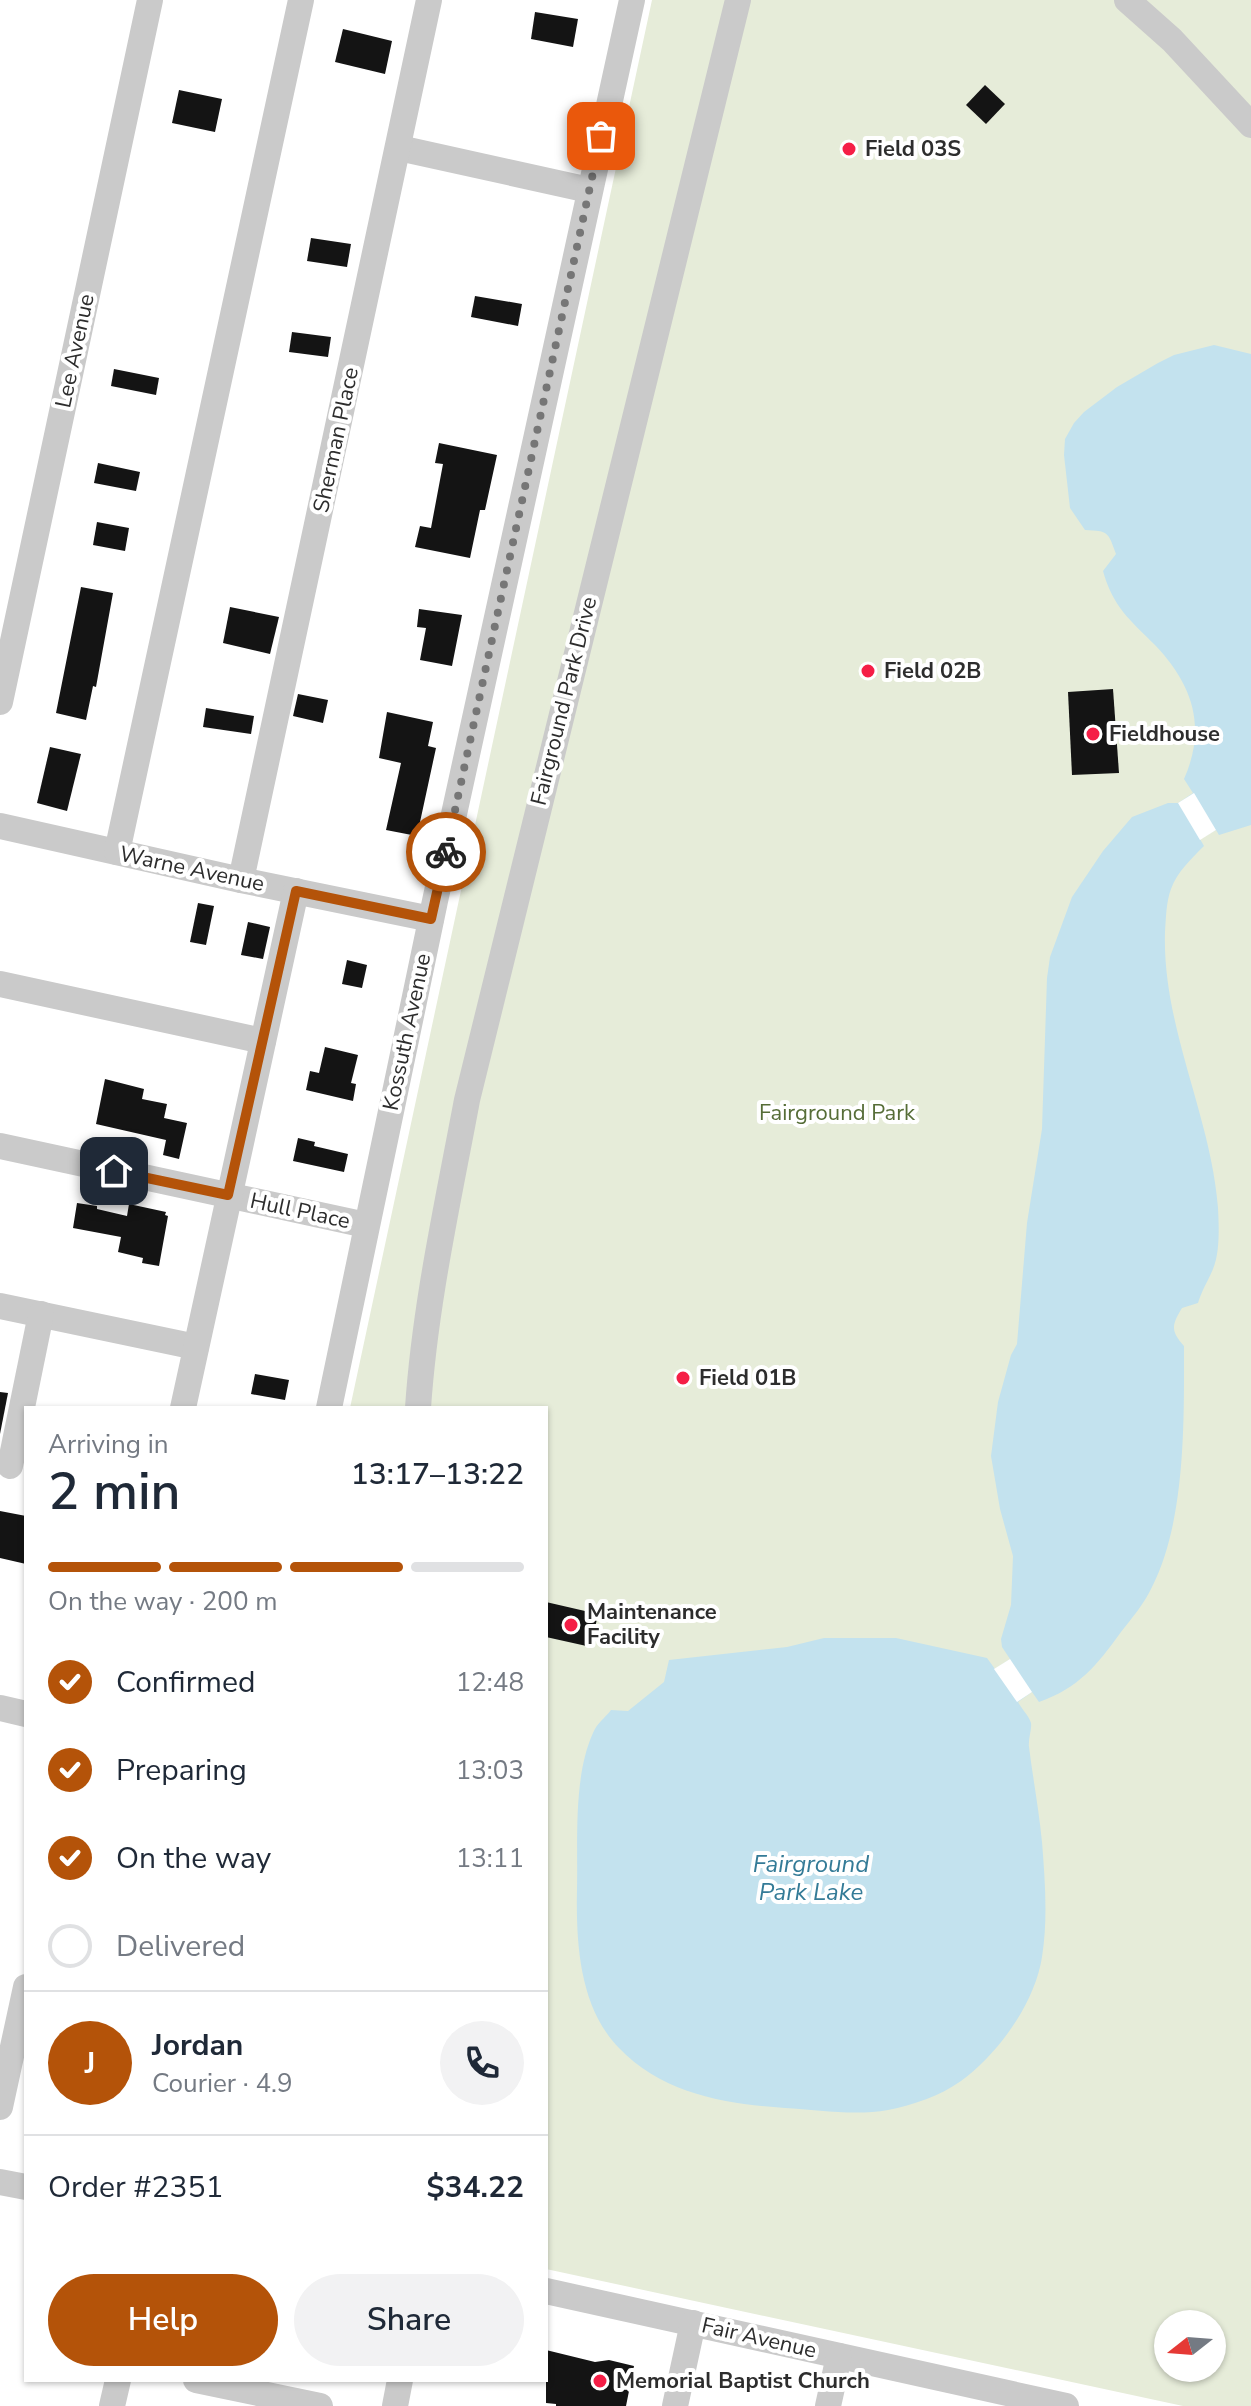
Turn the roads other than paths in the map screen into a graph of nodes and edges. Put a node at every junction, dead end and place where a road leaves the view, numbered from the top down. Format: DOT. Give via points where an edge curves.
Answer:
graph roads {
  1 [pos="150,0"];
  2 [pos="301,0"];
  3 [pos="429,0"];
  4 [pos="632,0"];
  5 [pos="738,0"];
  6 [pos="1127,0"];
  7 [pos="1251,125"];
  8 [pos="399,148"];
  9 [pos="589,190"];
  10 [pos="0,702"];
  11 [pos="0,826"];
  12 [pos="117,852"];
  13 [pos="241,880"];
  14 [pos="296,891"];
  15 [pos="431,919"];
  16 [pos="0,984"];
  17 [pos="263,1041"];
  18 [pos="0,1146"];
  19 [pos="228,1195"];
  20 [pos="366,1225"];
  21 [pos="0,1306"];
  22 [pos="41,1314"];
  23 [pos="196,1347"];
  24 [pos="183,1406"];
  25 [pos="329,1406"];
  26 [pos="418,1406"];
  27 [pos="7,1468"];
  28 [pos="0,1708"];
  29 [pos="24,1714"];
  30 [pos="24,1996"];
  31 [pos="0,2107"];
  32 [pos="0,2182"];
  33 [pos="24,2187"];
  34 [pos="548,2291"];
  35 [pos="693,2323"];
  36 [pos="839,2356"];
  37 [pos="118,2382"];
  38 [pos="202,2382"];
  39 [pos="400,2382"];
  40 [pos="986,2398"];
  41 [pos="261,2400"];
  42 [pos="112,2406"];
  43 [pos="320,2406"];
  44 [pos="395,2406"];
  45 [pos="675,2406"];
  46 [pos="828,2406"];
  47 [pos="1066,2406"];
  1 -- 10 [label="street, Lee Avenue"];
  2 -- 12 [label="street"];
  3 -- 8 [label="street, Sherman Place"];
  4 -- 9 [label="street, Kossuth Avenue"];
  5 -- 26 [label="street, Fairground Park Drive" via="467,1100 439,1246"];
  6 -- 7 [label="street"];
  8 -- 9 [label="street"];
  8 -- 13 [label="street, Sherman Place"];
  9 -- 15 [label="street, Kossuth Avenue"];
  11 -- 12 [label="street, Warne Avenue"];
  12 -- 13 [label="street, Warne Avenue"];
  13 -- 14 [label="street, Warne Avenue"];
  14 -- 15 [label="street, Warne Avenue"];
  14 -- 17 [label="street"];
  15 -- 20 [label="street, Kossuth Avenue"];
  16 -- 17 [label="street"];
  17 -- 19 [label="street"];
  18 -- 19 [label="street, Hull Place"];
  19 -- 20 [label="street, Hull Place"];
  19 -- 23 [label="street"];
  20 -- 25 [label="street, Kossuth Avenue"];
  21 -- 22 [label="street"];
  22 -- 23 [label="street"];
  22 -- 27 [label="street"];
  23 -- 24 [label="street"];
  28 -- 29 [label="street"];
  30 -- 31 [label="street"];
  32 -- 33 [label="street"];
  34 -- 35 [label="street, Fair Avenue"];
  35 -- 36 [label="street, Fair Avenue"];
  35 -- 45 [label="street"];
  36 -- 40 [label="street, Fair Avenue"];
  36 -- 46 [label="street"];
  37 -- 42 [label="street"];
  38 -- 41 [label="street"];
  39 -- 44 [label="street"];
  40 -- 47 [label="street, Fair Avenue"];
  41 -- 43 [label="street"];
}
